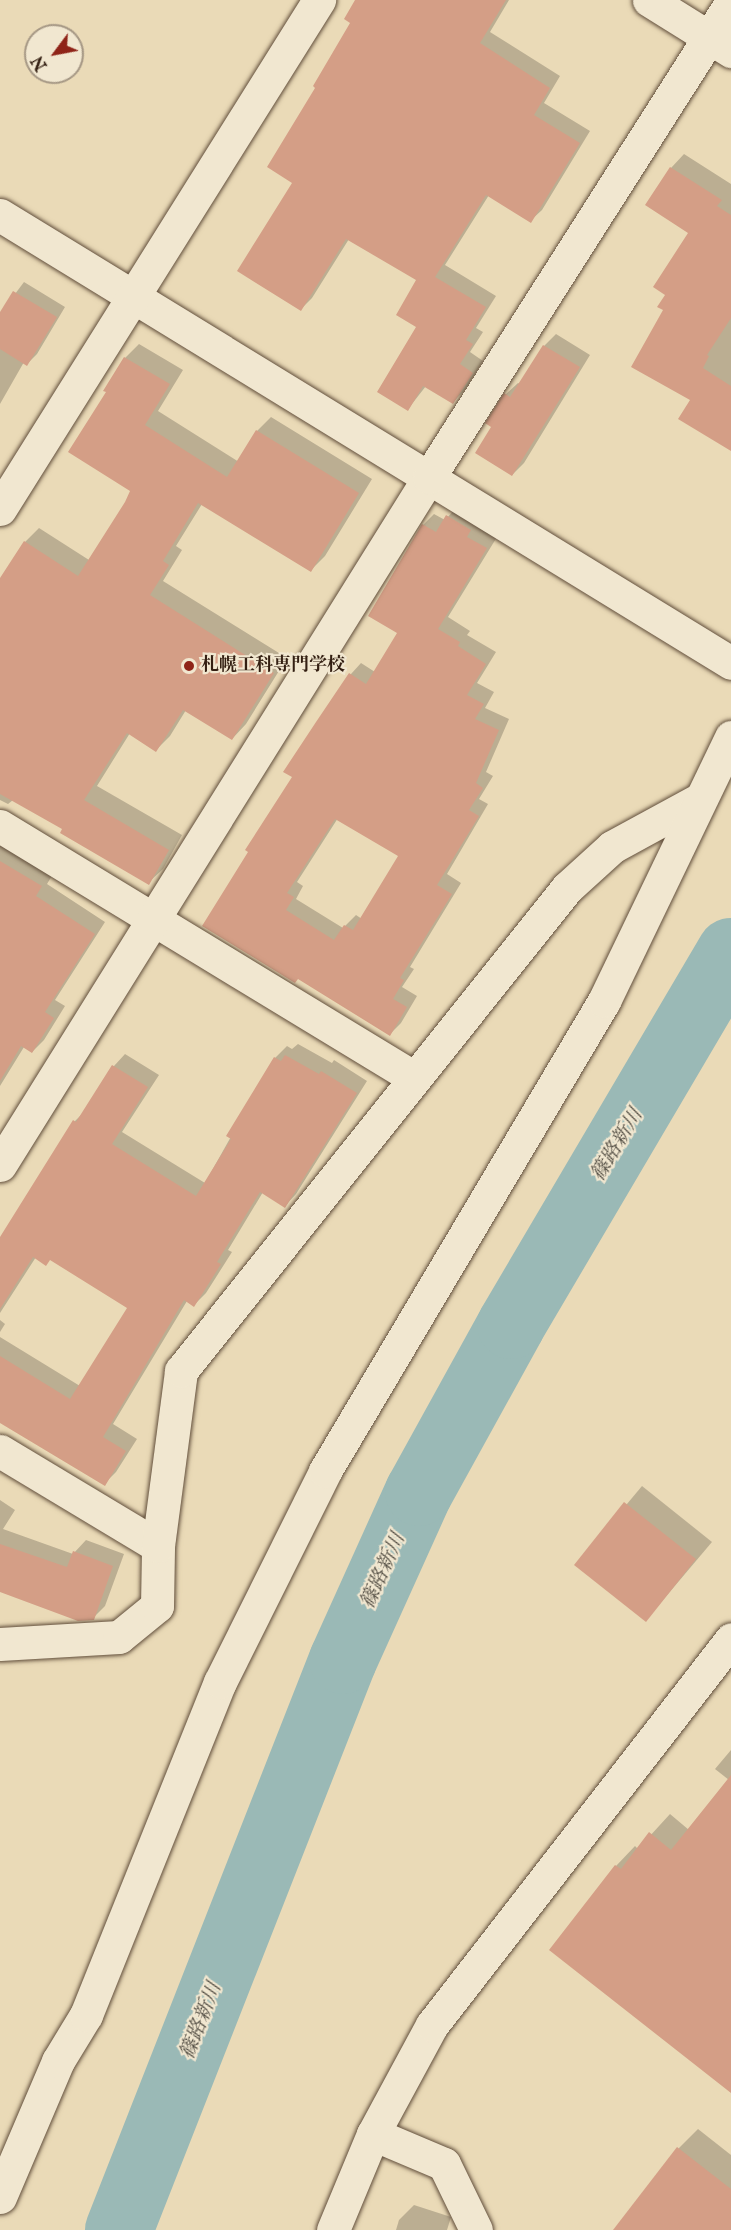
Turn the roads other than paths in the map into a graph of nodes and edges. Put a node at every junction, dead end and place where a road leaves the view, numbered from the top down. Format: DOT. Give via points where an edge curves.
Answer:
graph roads {
  1 [pos="319,0"];
  2 [pos="649,0"];
  3 [pos="731,3"];
  4 [pos="720,45"];
  5 [pos="0,214"];
  6 [pos="134,296"];
  7 [pos="429,477"];
  8 [pos="0,509"];
  9 [pos="731,663"];
  10 [pos="731,737"];
  11 [pos="700,799"];
  12 [pos="0,826"];
  13 [pos="154,918"];
  14 [pos="414,1077"];
  15 [pos="0,1165"];
  16 [pos="0,1452"];
  17 [pos="158,1546"];
  18 [pos="731,1639"];
  19 [pos="0,1644"];
  20 [pos="373,2134"];
  21 [pos="0,2198"];
  22 [pos="333,2230"];
  23 [pos="476,2230"];
  1 -- 6 [label="street"];
  2 -- 4 [label="street"];
  3 -- 4 [label="street"];
  4 -- 7 [label="street"];
  5 -- 6 [label="street"];
  6 -- 7 [label="street"];
  6 -- 8 [label="street"];
  7 -- 9 [label="street"];
  7 -- 13 [label="street"];
  10 -- 11 [label="street"];
  11 -- 14 [label="street" via="612,847 567,888"];
  11 -- 21 [label="street" via="604,1001 325,1471 220,1682 86,2015 58,2061"];
  12 -- 13 [label="street"];
  13 -- 14 [label="street"];
  13 -- 15 [label="street"];
  14 -- 17 [label="street" via="180,1371"];
  16 -- 17 [label="street"];
  17 -- 19 [label="street" via="157,1606 120,1637"];
  18 -- 20 [label="street" via="432,2025"];
  20 -- 22 [label="street"];
  20 -- 23 [label="street" via="444,2164"];
}
